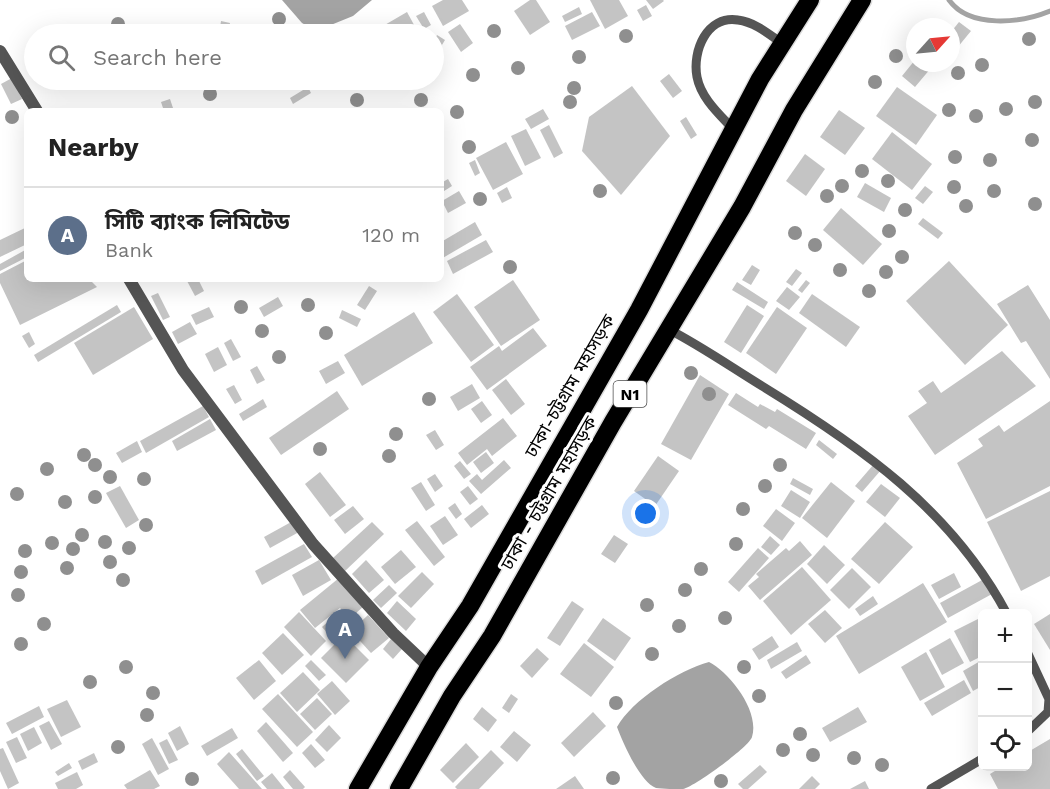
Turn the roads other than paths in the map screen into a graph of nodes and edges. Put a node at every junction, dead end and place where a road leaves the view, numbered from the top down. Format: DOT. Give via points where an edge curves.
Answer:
graph roads {
  1 [pos="810,0"];
  2 [pos="862,0"];
  3 [pos="783,44"];
  4 [pos="0,51"];
  5 [pos="24,90"];
  6 [pos="24,90"];
  7 [pos="35,108"];
  8 [pos="733,129"];
  9 [pos="131,282"];
  10 [pos="668,329"];
  11 [pos="1004,609"];
  12 [pos="1032,663"];
  13 [pos="429,667"];
  14 [pos="1032,727"];
  15 [pos="978,761"];
  16 [pos="358,789"];
  17 [pos="399,789"];
  18 [pos="931,789"];
  1 -- 3 [label="highway, ঢাকা-চট্টগ্রাম মহাসড়ক / N1"];
  2 -- 10 [label="highway, ঢাকা - চট্টগ্রাম মহাসড়ক / N1"];
  3 -- 8 [label="highway, ঢাকা-চট্টগ্রাম মহাসড়ক / N1"];
  3 -- 8 [label="lane" via="758,27 738,20 719,22 704,35 695,55 697,78 707,101"];
  4 -- 5 [label="street"];
  6 -- 7 [label="street"];
  8 -- 13 [label="highway, ঢাকা-চট্টগ্রাম মহাসড়ক / N1" via="639,310 470,606"];
  9 -- 13 [label="street" via="183,370 313,543 385,625"];
  10 -- 11 [label="lane" via="836,432 904,484 968,551"];
  10 -- 17 [label="highway, ঢাকা - চট্টগ্রাম মহাসড়ক / N1" via="492,636 452,696"];
  12 -- 14 [label="lane" via="1049,699 1048,712"];
  13 -- 16 [label="highway, ঢাকা-চট্টগ্রাম মহাসড়ক / N1"];
  15 -- 18 [label="lane"];
}
